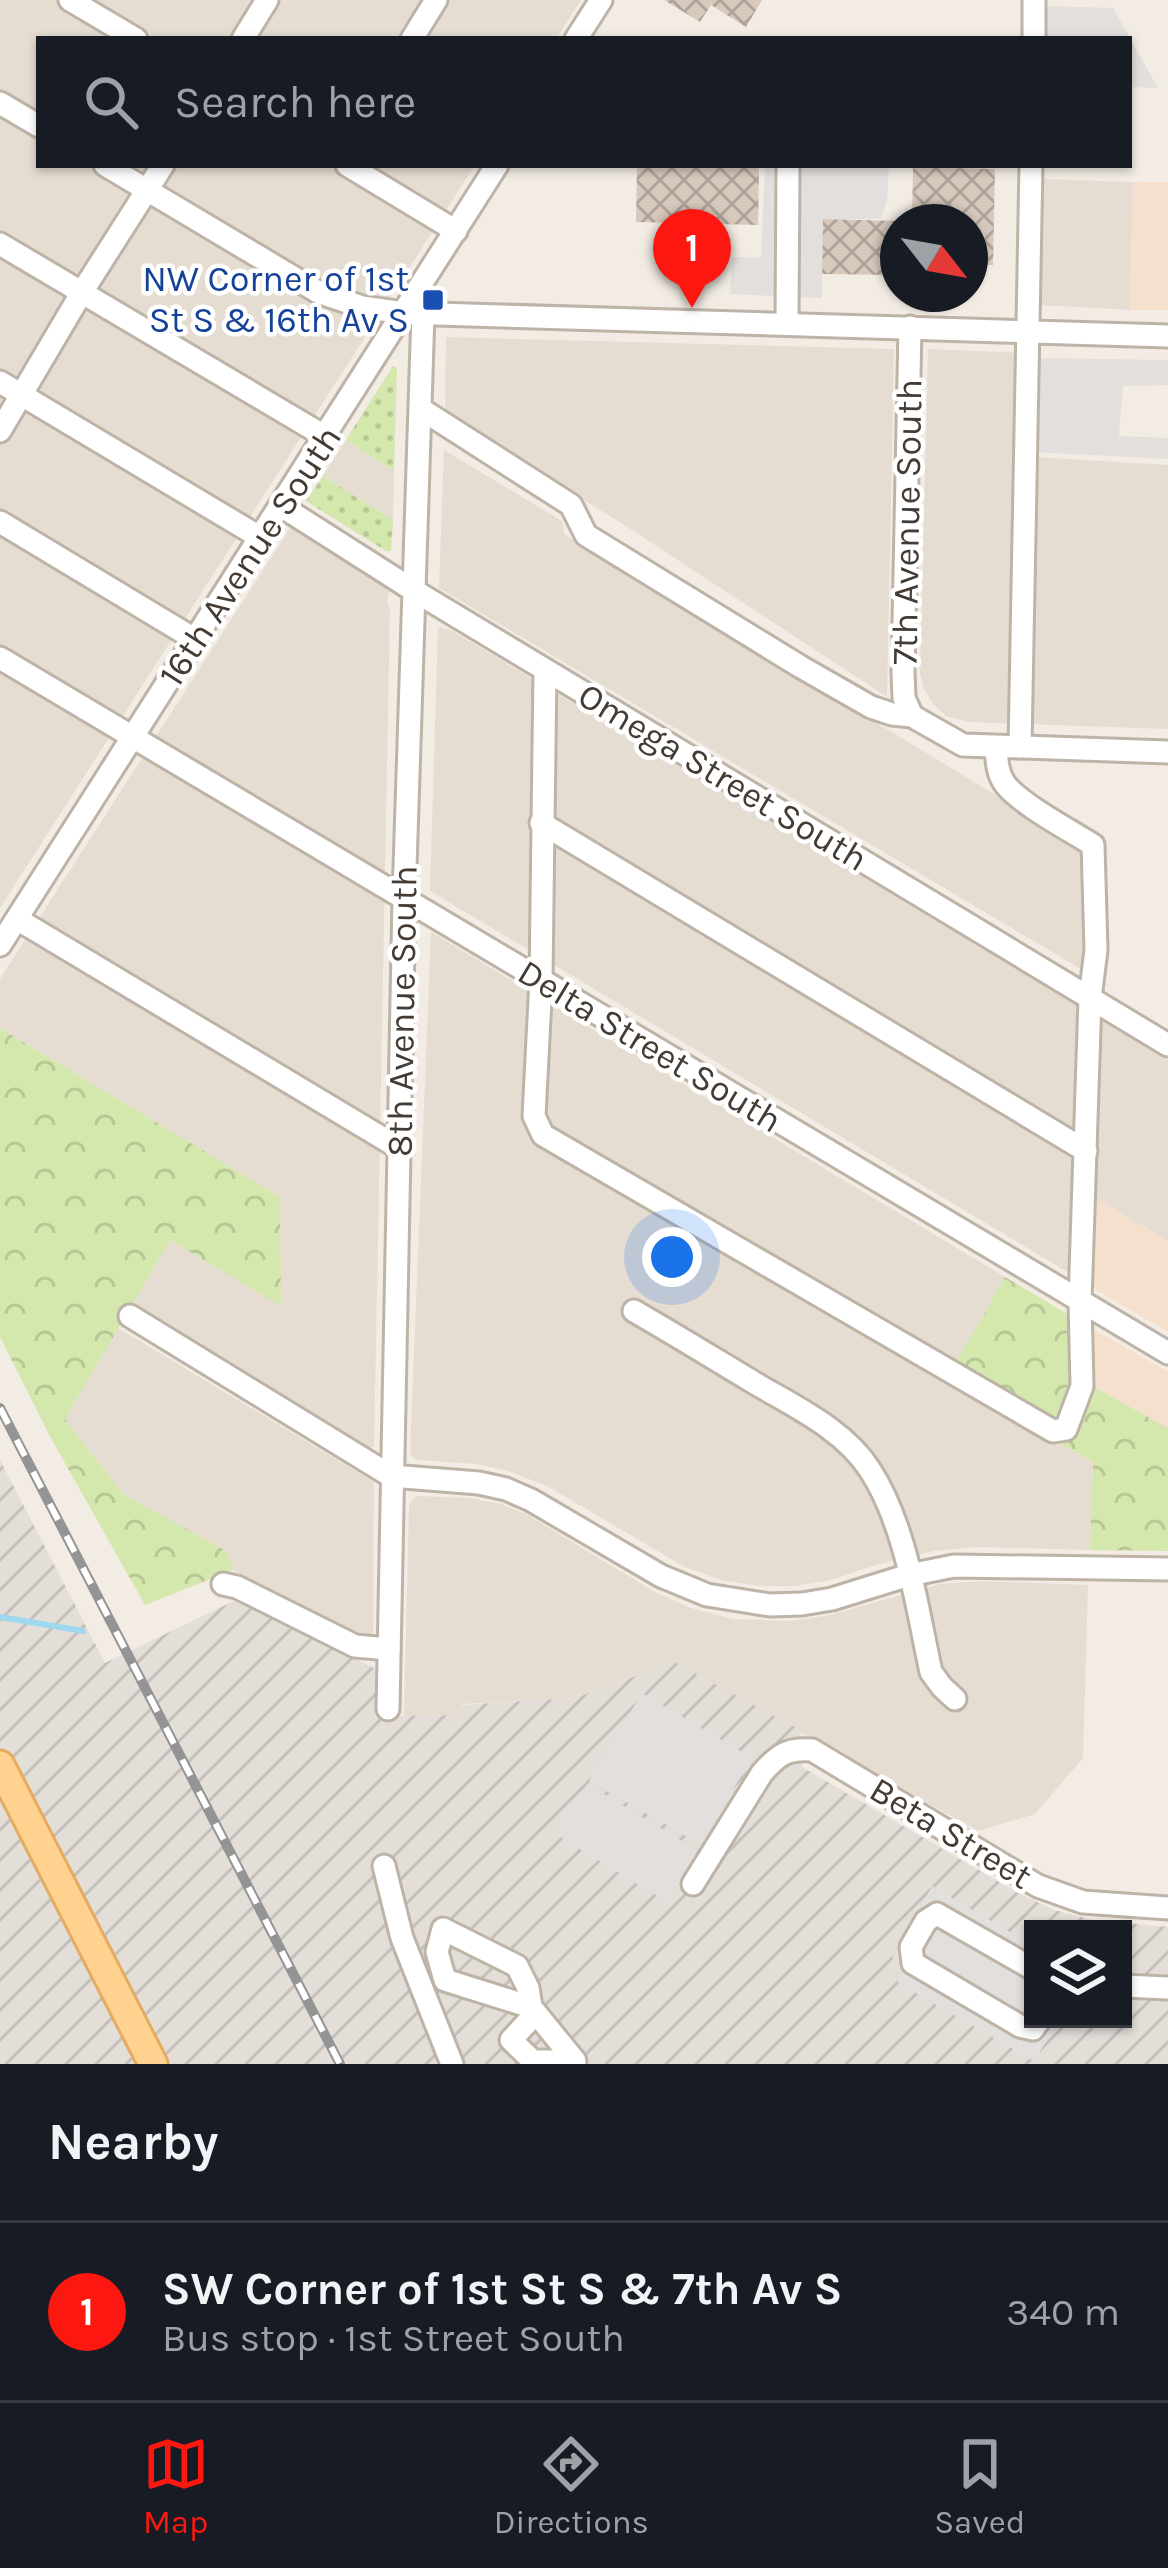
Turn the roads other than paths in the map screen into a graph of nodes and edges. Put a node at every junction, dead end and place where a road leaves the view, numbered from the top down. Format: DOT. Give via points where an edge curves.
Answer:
graph roads {
  1 [pos="70,0"];
  2 [pos="267,0"];
  3 [pos="436,0"];
  4 [pos="602,0"];
  5 [pos="1034,0"];
  6 [pos="98,6"];
  7 [pos="133,36"];
  8 [pos="244,36"];
  9 [pos="414,36"];
  10 [pos="584,36"];
  11 [pos="1034,36"];
  12 [pos="0,103"];
  13 [pos="36,124"];
  14 [pos="110,168"];
  15 [pos="161,168"];
  16 [pos="352,168"];
  17 [pos="495,168"];
  18 [pos="788,168"];
  19 [pos="1031,168"];
  20 [pos="147,190"];
  21 [pos="456,231"];
  22 [pos="0,244"];
  23 [pos="82,292"];
  24 [pos="413,313"];
  25 [pos="787,323"];
  26 [pos="910,326"];
  27 [pos="1027,331"];
  28 [pos="1168,336"];
  29 [pos="0,382"];
  30 [pos="22,395"];
  31 [pos="421,410"];
  32 [pos="0,431"];
  33 [pos="326,437"];
  34 [pos="281,506"];
  35 [pos="0,522"];
  36 [pos="261,538"];
  37 [pos="413,590"];
  38 [pos="196,640"];
  39 [pos="0,658"];
  40 [pos="545,670"];
  41 [pos="912,716"];
  42 [pos="134,735"];
  43 [pos="996,747"];
  44 [pos="1020,747"];
  45 [pos="1168,752"];
  46 [pos="541,823"];
  47 [pos="404,898"];
  48 [pos="16,919"];
  49 [pos="0,945"];
  50 [pos="541,980"];
  51 [pos="1090,998"];
  52 [pos="1168,1045"];
  53 [pos="399,1148"];
  54 [pos="1086,1151"];
  55 [pos="1080,1302"];
  56 [pos="634,1310"];
  57 [pos="130,1316"];
  58 [pos="1168,1353"];
  59 [pos="391,1476"];
  60 [pos="1168,1568"];
  61 [pos="909,1575"];
  62 [pos="223,1585"];
  63 [pos="389,1649"];
  64 [pos="956,1699"];
  65 [pos="388,1709"];
  66 [pos="0,1766"];
  67 [pos="384,1866"];
  68 [pos="693,1884"];
  69 [pos="1168,1909"];
  70 [pos="1024,1964"];
  71 [pos="1132,1986"];
  72 [pos="1168,1988"];
  73 [pos="533,2010"];
  74 [pos="1024,2027"];
  75 [pos="577,2063"];
  76 [pos="153,2064"];
  77 [pos="452,2064"];
  1 -- 6 [label="street"];
  2 -- 8 [label="street"];
  3 -- 9 [label="street"];
  4 -- 10 [label="street"];
  5 -- 11 [label="street"];
  6 -- 7 [label="street"];
  12 -- 13 [label="street"];
  14 -- 20 [label="street"];
  15 -- 20 [label="street"];
  16 -- 21 [label="street"];
  17 -- 21 [label="street, 16th Avenue South"];
  18 -- 25 [label="street"];
  19 -- 27 [label="street"];
  20 -- 23 [label="street"];
  20 -- 24 [label="street" via="318,292"];
  21 -- 24 [label="street, 16th Avenue South"];
  22 -- 23 [label="street"];
  23 -- 30 [label="street"];
  23 -- 33 [label="street"];
  24 -- 25 [label="street"];
  24 -- 31 [label="street, 8th Avenue South"];
  24 -- 33 [label="street, 16th Avenue South"];
  25 -- 26 [label="street"];
  26 -- 27 [label="street"];
  26 -- 41 [label="street, 7th Avenue South" via="903,672"];
  27 -- 28 [label="street"];
  27 -- 44 [label="street"];
  29 -- 30 [label="street"];
  30 -- 32 [label="street"];
  30 -- 36 [label="street"];
  31 -- 37 [label="street, 8th Avenue South"];
  31 -- 41 [label="street" via="571,505 586,535 871,706"];
  33 -- 34 [label="street, 16th Avenue South"];
  34 -- 36 [label="street, 16th Avenue South"];
  34 -- 37 [label="street, Omega Street South"];
  35 -- 38 [label="street"];
  36 -- 38 [label="street, 16th Avenue South"];
  37 -- 40 [label="street, Omega Street South"];
  37 -- 47 [label="street, 8th Avenue South"];
  38 -- 42 [label="street, 16th Avenue South"];
  39 -- 42 [label="street, Delta Street South"];
  40 -- 46 [label="street"];
  40 -- 51 [label="street, Omega Street South"];
  41 -- 43 [label="street" via="963,745"];
  42 -- 47 [label="street, Delta Street South"];
  42 -- 48 [label="street, 16th Avenue South"];
  43 -- 44 [label="street"];
  43 -- 51 [label="street" via="1005,784 1093,845"];
  44 -- 45 [label="street"];
  46 -- 50 [label="street"];
  46 -- 54 [label="street"];
  47 -- 50 [label="street, Delta Street South"];
  47 -- 53 [label="street, 8th Avenue South"];
  48 -- 49 [label="street, 16th Avenue South"];
  48 -- 53 [label="street"];
  50 -- 55 [label="street, Delta Street South"];
  50 -- 55 [label="street" via="534,1116 543,1135 1053,1431 1066,1429 1082,1386"];
  51 -- 52 [label="street, Omega Street South"];
  51 -- 54 [label="street"];
  53 -- 59 [label="street, 8th Avenue South"];
  54 -- 55 [label="street"];
  55 -- 58 [label="street, Delta Street South"];
  56 -- 61 [label="street" via="858,1453 884,1497"];
  57 -- 59 [label="street"];
  59 -- 61 [label="street" via="506,1489 661,1576 739,1602 802,1604"];
  59 -- 63 [label="street, 8th Avenue South"];
  60 -- 61 [label="street" via="982,1565"];
  61 -- 64 [label="street" via="931,1672"];
  62 -- 63 [label="street" via="355,1646"];
  63 -- 65 [label="street, 8th Avenue South"];
  66 -- 76 [label="main road"];
  67 -- 77 [label="street" via="402,1939"];
  68 -- 69 [label="street, Beta Street" via="762,1773 795,1748 812,1750 1038,1886 1083,1902"];
  70 -- 74 [label="street" via="938,1914 910,1947 914,1963"];
  71 -- 72 [label="street"];
  73 -- 73 [label="street" via="517,1966 442,1930 437,1952 445,1980"];
  73 -- 75 [label="street"];
  73 -- 75 [label="street" via="511,2040 533,2061"];
}
